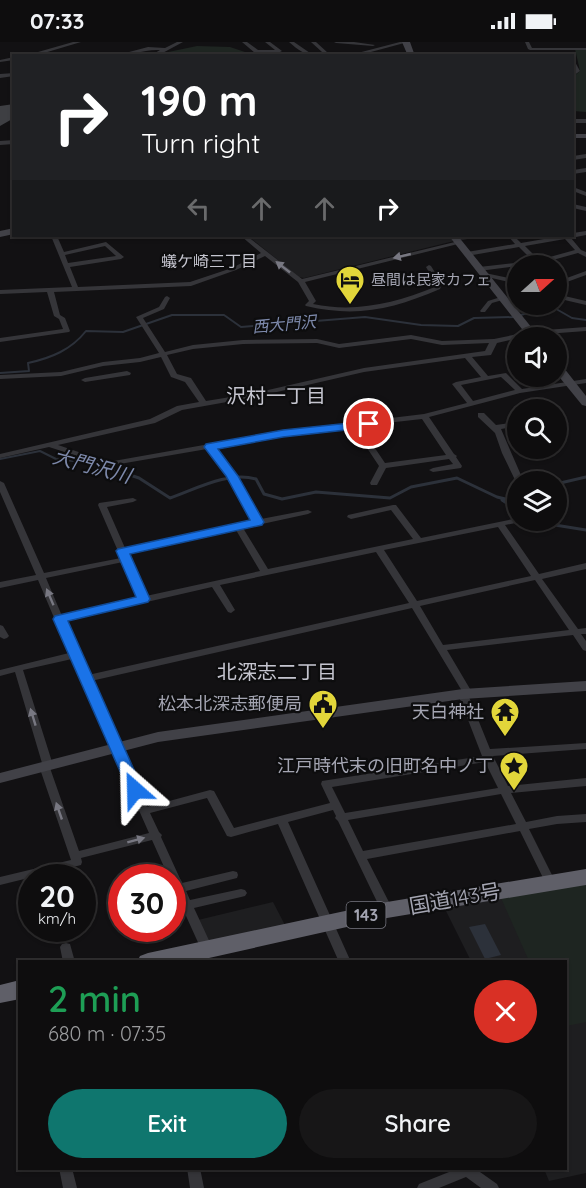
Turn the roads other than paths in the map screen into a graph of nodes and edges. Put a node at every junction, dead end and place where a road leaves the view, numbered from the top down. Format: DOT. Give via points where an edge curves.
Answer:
graph roads {
  1 [pos="79,42"];
  2 [pos="181,42"];
  3 [pos="244,42"];
  4 [pos="267,42"];
  5 [pos="291,42"];
  6 [pos="313,42"];
  7 [pos="336,42"];
  8 [pos="404,42"];
  9 [pos="527,42"];
  10 [pos="584,42"];
  11 [pos="62,44"];
  12 [pos="384,46"];
  13 [pos="164,49"];
  14 [pos="572,49"];
  15 [pos="585,49"];
  16 [pos="32,54"];
  17 [pos="124,54"];
  18 [pos="155,54"];
  19 [pos="308,54"];
  20 [pos="318,54"];
  21 [pos="355,54"];
  22 [pos="571,54"];
  23 [pos="579,208"];
  24 [pos="586,214"];
  25 [pos="54,237"];
  26 [pos="245,237"];
  27 [pos="512,237"];
  28 [pos="562,237"];
  29 [pos="568,237"];
  30 [pos="456,239"];
  31 [pos="523,245"];
  32 [pos="579,251"];
  33 [pos="265,253"];
  34 [pos="62,254"];
  35 [pos="467,254"];
  36 [pos="532,255"];
  37 [pos="567,255"];
  38 [pos="586,255"];
  39 [pos="67,265"];
  40 [pos="429,267"];
  41 [pos="507,269"];
  42 [pos="482,272"];
  43 [pos="586,273"];
  44 [pos="507,279"];
  45 [pos="567,280"];
  46 [pos="301,281"];
  47 [pos="76,289"];
  48 [pos="50,290"];
  49 [pos="0,292"];
  50 [pos="167,298"];
  51 [pos="504,298"];
  52 [pos="567,299"];
  53 [pos="586,303"];
  54 [pos="483,311"];
  55 [pos="528,327"];
  56 [pos="586,329"];
  57 [pos="567,331"];
  58 [pos="507,339"];
  59 [pos="0,340"];
  60 [pos="494,341"];
  61 [pos="161,354"];
  62 [pos="467,356"];
  63 [pos="127,373"];
  64 [pos="0,377"];
  65 [pos="486,378"];
  66 [pos="567,379"];
  67 [pos="85,380"];
  68 [pos="586,381"];
  69 [pos="570,383"];
  70 [pos="520,391"];
  71 [pos="203,403"];
  72 [pos="471,403"];
  73 [pos="586,403"];
  74 [pos="481,415"];
  75 [pos="424,416"];
  76 [pos="356,425"];
  77 [pos="507,426"];
  78 [pos="495,428"];
  79 [pos="51,445"];
  80 [pos="210,447"];
  81 [pos="0,456"];
  82 [pos="453,456"];
  83 [pos="383,466"];
  84 [pos="433,470"];
  85 [pos="515,471"];
  86 [pos="0,483"];
  87 [pos="374,483"];
  88 [pos="133,500"];
  89 [pos="308,512"];
  90 [pos="351,517"];
  91 [pos="258,522"];
  92 [pos="507,522"];
  93 [pos="500,524"];
  94 [pos="238,526"];
  95 [pos="418,540"];
  96 [pos="378,548"];
  97 [pos="124,555"];
  98 [pos="586,566"];
  99 [pos="265,572"];
  100 [pos="535,576"];
  101 [pos="41,577"];
  102 [pos="215,584"];
  103 [pos="0,585"];
  104 [pos="143,599"];
  105 [pos="414,603"];
  106 [pos="231,610"];
  107 [pos="60,619"];
  108 [pos="581,631"];
  109 [pos="440,648"];
  110 [pos="586,648"];
  111 [pos="75,655"];
  112 [pos="18,668"];
  113 [pos="0,673"];
  114 [pos="86,679"];
  115 [pos="586,686"];
  116 [pos="465,694"];
  117 [pos="586,746"];
  118 [pos="115,747"];
  119 [pos="488,755"];
  120 [pos="46,766"];
  121 [pos="0,777"];
  122 [pos="586,782"];
  123 [pos="506,791"];
  124 [pos="334,806"];
  125 [pos="145,811"];
  126 [pos="340,818"];
  127 [pos="586,818"];
  128 [pos="281,819"];
  129 [pos="524,828"];
  130 [pos="157,835"];
  131 [pos="75,856"];
  132 [pos="360,856"];
  133 [pos="170,864"];
  134 [pos="233,875"];
  135 [pos="586,877"];
  136 [pos="0,881"];
  137 [pos="551,883"];
  138 [pos="186,887"];
  139 [pos="241,893"];
  140 [pos="186,901"];
  141 [pos="188,905"];
  142 [pos="387,910"];
  143 [pos="329,922"];
  144 [pos="66,947"];
  145 [pos="207,949"];
  146 [pos="69,960"];
  147 [pos="154,960"];
  148 [pos="344,960"];
  149 [pos="18,990"];
  150 [pos="0,994"];
  151 [pos="66,1170"];
  152 [pos="192,1170"];
  153 [pos="469,1170"];
  154 [pos="70,1188"];
  155 [pos="197,1188"];
  156 [pos="424,1188"];
  157 [pos="492,1188"];
  1 -- 11 [label="street"];
  2 -- 13 [label="street"];
  3 -- 4 [label="street" via="256,51 280,51"];
  5 -- 19 [label="street"];
  6 -- 20 [label="street" via="326,53"];
  7 -- 12 [label="street"];
  8 -- 12 [label="street"];
  9 -- 14 [label="street" via="530,49"];
  10 -- 15 [label="street"];
  11 -- 16 [label="street"];
  12 -- 21 [label="street"];
  13 -- 17 [label="street"];
  13 -- 18 [label="street"];
  14 -- 15 [label="street"];
  14 -- 22 [label="street"];
  23 -- 24 [label="street"];
  25 -- 34 [label="street"];
  26 -- 33 [label="street"];
  27 -- 31 [label="street"];
  28 -- 31 [label="street"];
  29 -- 32 [label="street"];
  30 -- 35 [label="street"];
  30 -- 46 [label="street, one-way"];
  31 -- 35 [label="street"];
  31 -- 36 [label="street"];
  32 -- 37 [label="street"];
  32 -- 38 [label="street"];
  46 -- 33 [label="street, one-way"];
  33 -- 47 [label="street" via="191,284"];
  34 -- 39 [label="street"];
  34 -- 39 [label="street" via="106,244 121,256"];
  35 -- 42 [label="street"];
  39 -- 47 [label="street"];
  40 -- 46 [label="street" via="438,288 380,309 327,310 308,305 313,301"];
  41 -- 42 [label="street"];
  42 -- 44 [label="street"];
  42 -- 51 [label="street"];
  43 -- 45 [label="street"];
  47 -- 48 [label="street"];
  48 -- 49 [label="street"];
  48 -- 59 [label="street" via="57,316 62,318 67,331"];
  50 -- 61 [label="street" via="162,308 139,317"];
  51 -- 54 [label="street" via="490,302"];
  51 -- 55 [label="street"];
  52 -- 53 [label="street"];
  56 -- 57 [label="street"];
  58 -- 60 [label="street"];
  60 -- 61 [label="street" via="442,343 411,337 339,346 317,341 243,342"];
  60 -- 62 [label="street" via="488,352"];
  61 -- 64 [label="street" via="61,374"];
  61 -- 71 [label="street" via="174,375 188,380"];
  62 -- 65 [label="street"];
  62 -- 71 [label="street" via="347,374"];
  63 -- 67 [label="street"];
  65 -- 70 [label="street" via="503,375"];
  65 -- 72 [label="street" via="456,384"];
  66 -- 69 [label="street"];
  68 -- 69 [label="street"];
  69 -- 70 [label="street"];
  69 -- 73 [label="street"];
  70 -- 72 [label="street"];
  71 -- 79 [label="street" via="173,410 152,421"];
  72 -- 75 [label="street"];
  74 -- 78 [label="street"];
  75 -- 76 [label="street"];
  75 -- 82 [label="street"];
  76 -- 80 [label="street"];
  76 -- 83 [label="street"];
  77 -- 78 [label="street"];
  78 -- 85 [label="street"];
  79 -- 80 [label="street" via="108,464"];
  79 -- 81 [label="street"];
  80 -- 91 [label="street"];
  82 -- 83 [label="street"];
  82 -- 84 [label="street" via="458,466"];
  83 -- 87 [label="street"];
  86 -- 101 [label="street"];
  88 -- 97 [label="street" via="102,505"];
  89 -- 91 [label="street"];
  90 -- 95 [label="street" via="393,507"];
  91 -- 94 [label="street"];
  92 -- 93 [label="street"];
  93 -- 95 [label="street"];
  93 -- 100 [label="street"];
  94 -- 97 [label="street"];
  94 -- 99 [label="street"];
  95 -- 96 [label="street"];
  96 -- 99 [label="street"];
  96 -- 105 [label="street"];
  97 -- 101 [label="street"];
  97 -- 104 [label="street"];
  98 -- 100 [label="street"];
  99 -- 102 [label="street"];
  100 -- 105 [label="street"];
  100 -- 108 [label="street"];
  101 -- 103 [label="street"];
  107 -- 101 [label="street, one-way"];
  102 -- 104 [label="street"];
  102 -- 106 [label="street"];
  104 -- 107 [label="street"];
  105 -- 109 [label="street"];
  105 -- 114 [label="street"];
  107 -- 111 [label="street"];
  108 -- 109 [label="street"];
  108 -- 110 [label="street"];
  109 -- 116 [label="street"];
  111 -- 112 [label="street"];
  111 -- 114 [label="street"];
  112 -- 113 [label="street"];
  120 -- 112 [label="street, one-way"];
  114 -- 118 [label="street"];
  115 -- 116 [label="street"];
  116 -- 118 [label="street" via="192,732"];
  116 -- 119 [label="street"];
  117 -- 119 [label="street"];
  118 -- 120 [label="street"];
  118 -- 125 [label="street"];
  119 -- 123 [label="street"];
  119 -- 124 [label="street" via="326,784"];
  120 -- 121 [label="street"];
  131 -- 120 [label="street, one-way"];
  122 -- 123 [label="street"];
  123 -- 126 [label="street"];
  123 -- 129 [label="street"];
  124 -- 126 [label="street"];
  124 -- 128 [label="street"];
  125 -- 128 [label="street" via="210,794 231,833"];
  125 -- 130 [label="street"];
  126 -- 132 [label="street"];
  127 -- 129 [label="street"];
  128 -- 143 [label="street"];
  129 -- 132 [label="street"];
  129 -- 137 [label="street"];
  131 -- 130 [label="street, one-way"];
  130 -- 133 [label="street"];
  131 -- 136 [label="street" via="77,862"];
  132 -- 142 [label="street"];
  134 -- 138 [label="street"];
  135 -- 137 [label="highway, 国道143号 / 143"];
  137 -- 142 [label="highway, 国道143号 / 143"];
  139 -- 141 [label="street"];
  140 -- 141 [label="street"];
  141 -- 145 [label="street"];
  142 -- 143 [label="highway, 国道143号 / 143"];
  143 -- 145 [label="highway, 国道143号 / 143"];
  143 -- 148 [label="street"];
  144 -- 146 [label="street"];
  145 -- 147 [label="highway, 国道143号 / 143"];
  149 -- 150 [label="highway"];
  151 -- 154 [label="street"];
  152 -- 155 [label="street"];
  153 -- 156 [label="street"];
  153 -- 157 [label="street"];
}
